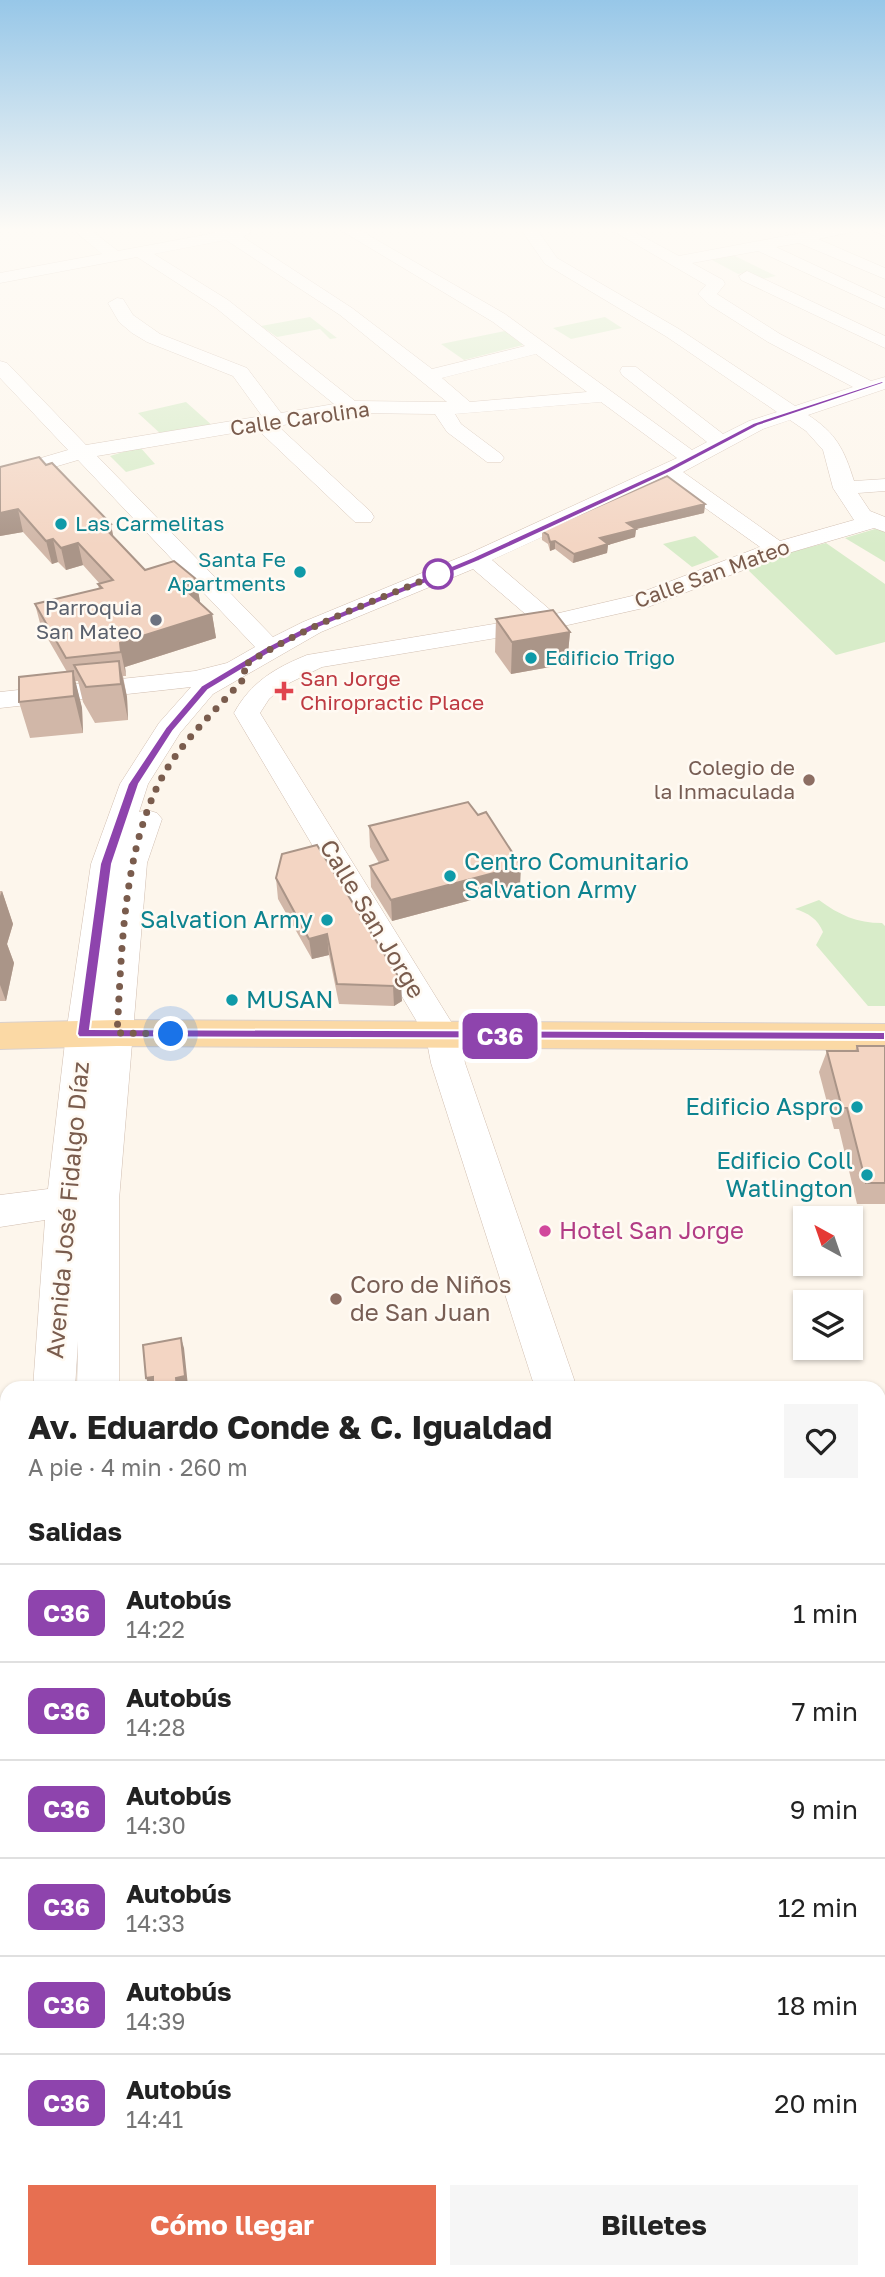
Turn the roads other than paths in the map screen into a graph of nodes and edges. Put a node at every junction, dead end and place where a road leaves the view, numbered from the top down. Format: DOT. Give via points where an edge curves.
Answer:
graph roads {
  1 [pos="150,334"];
  2 [pos="259,334"];
  3 [pos="378,334"];
  4 [pos="521,334"];
  5 [pos="676,334"];
  6 [pos="768,334"];
  7 [pos="867,334"];
  8 [pos="885,343"];
  9 [pos="541,347"];
  10 [pos="0,368"];
  11 [pos="629,371"];
  12 [pos="430,375"];
  13 [pos="877,385"];
  14 [pos="604,396"];
  15 [pos="350,408"];
  16 [pos="441,408"];
  17 [pos="465,408"];
  18 [pos="793,411"];
  19 [pos="269,421"];
  20 [pos="721,443"];
  21 [pos="83,452"];
  22 [pos="494,457"];
  23 [pos="691,459"];
  24 [pos="668,471"];
  25 [pos="0,477"];
  26 [pos="885,485"];
  27 [pos="845,488"];
  28 [pos="363,517"];
  29 [pos="879,524"];
  30 [pos="777,549"];
  31 [pos="476,559"];
  32 [pos="550,622"];
  33 [pos="265,663"];
  34 [pos="0,700"];
  35 [pos="100,1034"];
  36 [pos="0,1036"];
  37 [pos="443,1036"];
  38 [pos="885,1037"];
  39 [pos="66,1202"];
  40 [pos="0,1211"];
  41 [pos="54,1381"];
  42 [pos="98,1381"];
  43 [pos="554,1381"];
  1 -- 19 [label="street" via="245,376"];
  2 -- 15 [label="street"];
  3 -- 12 [label="street"];
  4 -- 9 [label="street"];
  5 -- 18 [label="street"];
  6 -- 13 [label="street"];
  7 -- 8 [label="street"];
  9 -- 12 [label="street"];
  9 -- 14 [label="street"];
  10 -- 21 [label="street"];
  11 -- 20 [label="street"];
  12 -- 17 [label="street"];
  13 -- 18 [label="street"];
  14 -- 17 [label="street, Calle Carolina"];
  14 -- 23 [label="street"];
  15 -- 16 [label="street, Calle Carolina"];
  15 -- 19 [label="street, Calle Carolina"];
  16 -- 17 [label="street, Calle Carolina"];
  16 -- 22 [label="street" via="454,428"];
  18 -- 20 [label="street"];
  18 -- 27 [label="street" via="833,447"];
  19 -- 21 [label="street, Calle Carolina"];
  19 -- 28 [label="street"];
  20 -- 23 [label="street"];
  21 -- 25 [label="street, Calle Carolina"];
  21 -- 33 [label="street"];
  23 -- 24 [label="street"];
  24 -- 30 [label="street"];
  24 -- 31 [label="street"];
  26 -- 27 [label="street"];
  27 -- 29 [label="street" via="862,516"];
  29 -- 30 [label="street, Calle San Mateo"];
  30 -- 32 [label="street, Calle San Mateo" via="639,602"];
  31 -- 32 [label="street"];
  31 -- 33 [label="street" via="312,627"];
  32 -- 33 [label="street, Calle San Mateo" via="316,660"];
  33 -- 34 [label="street, Calle San Mateo" via="195,678"];
  33 -- 35 [label="street, Avenida José Fidalgo Díaz" via="247,675 193,732 158,787 132,863 123,938"];
  33 -- 37 [label="street, Calle San Jorge" via="247,713"];
  35 -- 36 [label="main road"];
  35 -- 37 [label="main road"];
  35 -- 39 [label="street, Avenida José Fidalgo Díaz"];
  35 -- 42 [label="street, Avenida José Fidalgo Díaz"];
  37 -- 38 [label="main road"];
  37 -- 43 [label="street, Calle San Jorge" via="452,1076"];
  39 -- 40 [label="street"];
  39 -- 41 [label="street, Avenida José Fidalgo Díaz"];
}
